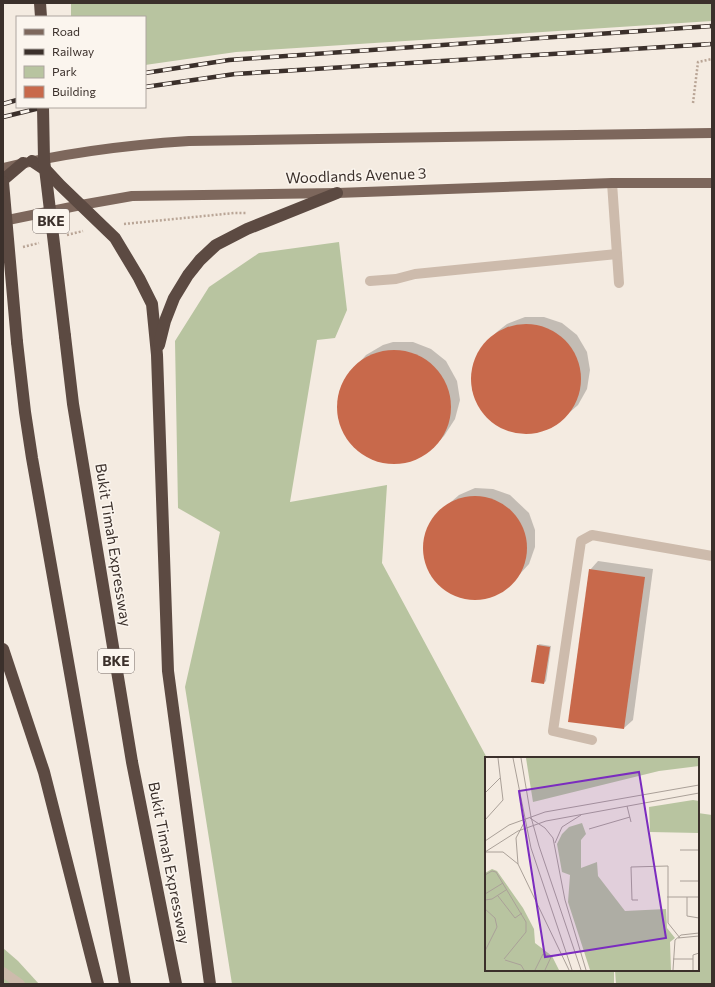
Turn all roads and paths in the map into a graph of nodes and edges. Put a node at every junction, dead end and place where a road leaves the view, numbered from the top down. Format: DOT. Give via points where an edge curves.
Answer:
graph roads {
  1 [pos="40,3"];
  2 [pos="41,16"];
  3 [pos="712,59"];
  4 [pos="693,103"];
  5 [pos="43,108"];
  6 [pos="712,133"];
  7 [pos="27,162"];
  8 [pos="3,168"];
  9 [pos="3,181"];
  10 [pos="612,183"];
  11 [pos="712,183"];
  12 [pos="337,193"];
  13 [pos="81,205"];
  14 [pos="250,214"];
  15 [pos="3,221"];
  16 [pos="124,224"];
  17 [pos="617,254"];
  18 [pos="370,281"];
  19 [pos="619,282"];
  20 [pos="157,355"];
  21 [pos="712,556"];
  22 [pos="3,649"];
  23 [pos="592,740"];
  24 [pos="3,972"];
  25 [pos="20,984"];
  26 [pos="98,984"];
  27 [pos="125,984"];
  28 [pos="176,984"];
  29 [pos="210,984"];
  1 -- 2 [label="highway"];
  3 -- 4 [label="path" via="698,62"];
  5 -- 28 [label="highway, Bukit Timah Expressway / BKE, bridge" via="44,160 73,404 132,762"];
  6 -- 7 [label="main road" via="189,141 135,144"];
  7 -- 8 [label="main road"];
  7 -- 9 [label="highway"];
  7 -- 13 [label="highway" via="47,171"];
  9 -- 27 [label="highway, bridge" via="25,412"];
  10 -- 11 [label="main road, Woodlands Avenue 3"];
  10 -- 12 [label="main road, Woodlands Avenue 3"];
  10 -- 17 [label="lane"];
  12 -- 13 [label="main road, Woodlands Avenue 3" via="132,196"];
  12 -- 20 [label="highway" via="247,229 216,245 188,275 174,298 165,321"];
  13 -- 15 [label="main road, Woodlands Avenue 3"];
  13 -- 20 [label="highway" via="115,238 139,278 152,304"];
  14 -- 16 [label="path" via="234,213"];
  17 -- 18 [label="lane" via="415,274 396,279"];
  17 -- 19 [label="lane"];
  20 -- 29 [label="highway" via="168,671"];
  21 -- 23 [label="lane" via="592,535 581,541 553,731"];
  22 -- 26 [label="highway" via="44,772"];
  24 -- 25 [label="lane"];
}
